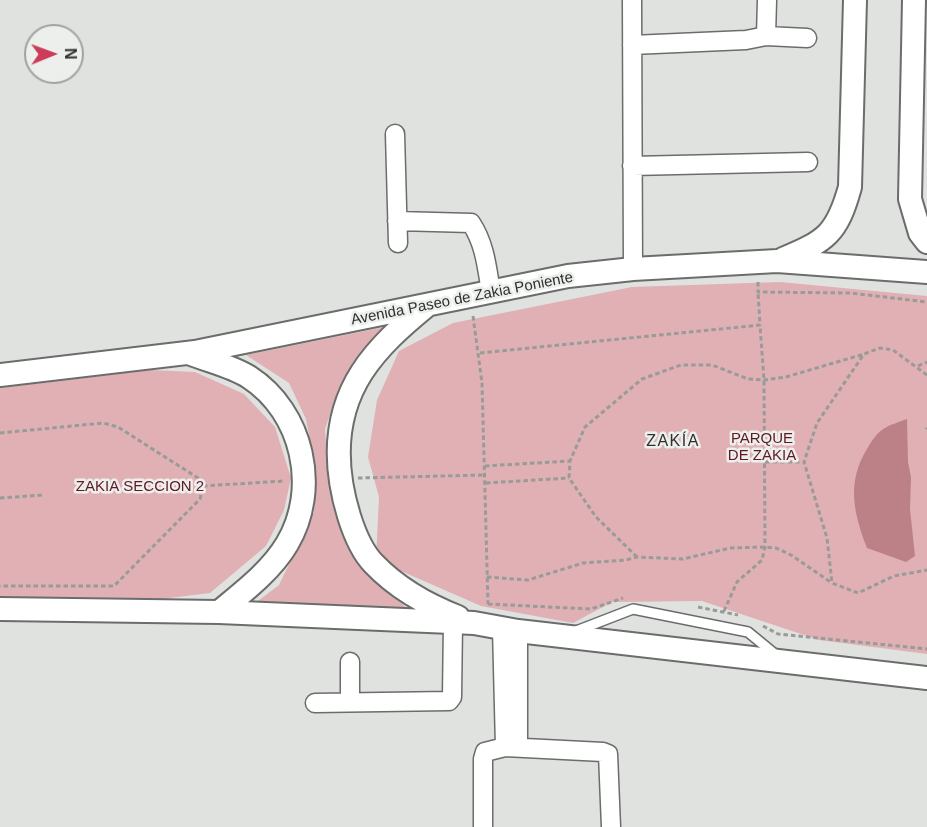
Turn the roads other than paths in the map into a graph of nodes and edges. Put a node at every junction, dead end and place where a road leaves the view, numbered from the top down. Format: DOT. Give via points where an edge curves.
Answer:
graph roads {
  1 [pos="632,0"];
  2 [pos="767,0"];
  3 [pos="855,0"];
  4 [pos="914,0"];
  5 [pos="766,36"];
  6 [pos="807,38"];
  7 [pos="632,45"];
  8 [pos="395,134"];
  9 [pos="808,162"];
  10 [pos="632,166"];
  11 [pos="397,221"];
  12 [pos="927,242"];
  13 [pos="398,243"];
  14 [pos="767,261"];
  15 [pos="633,269"];
  16 [pos="927,272"];
  17 [pos="491,292"];
  18 [pos="426,306"];
  19 [pos="188,353"];
  20 [pos="0,375"];
  21 [pos="0,609"];
  22 [pos="219,612"];
  23 [pos="464,622"];
  24 [pos="510,629"];
  25 [pos="566,635"];
  26 [pos="784,661"];
  27 [pos="350,662"];
  28 [pos="927,678"];
  29 [pos="350,702"];
  30 [pos="315,703"];
  31 [pos="512,747"];
  32 [pos="483,827"];
  33 [pos="611,827"];
  1 -- 7 [label="street"];
  2 -- 5 [label="street"];
  3 -- 14 [label="street" via="850,187 842,215 828,236 813,247"];
  4 -- 12 [label="street" via="910,199 920,234"];
  5 -- 6 [label="street"];
  5 -- 7 [label="street"];
  7 -- 10 [label="street"];
  8 -- 11 [label="street"];
  9 -- 10 [label="street"];
  10 -- 15 [label="street"];
  11 -- 13 [label="street"];
  11 -- 17 [label="street" via="471,223 479,234"];
  14 -- 15 [label="street, Avenida Paseo de Zakia Poniente"];
  14 -- 16 [label="street, Avenida Paseo de Zakia Poniente"];
  15 -- 17 [label="street, Avenida Paseo de Zakia Poniente" via="568,276"];
  17 -- 18 [label="street, Avenida Paseo de Zakia Poniente"];
  18 -- 19 [label="street, Avenida Paseo de Zakia Poniente"];
  18 -- 23 [label="street" via="390,337 362,372 344,411 338,442 339,478 354,530 372,563 431,607"];
  19 -- 20 [label="street, Avenida Paseo de Zakia Poniente"];
  19 -- 22 [label="street" via="248,376 275,401 294,428 304,467 302,505 287,544 261,575"];
  21 -- 22 [label="street"];
  22 -- 23 [label="street"];
  23 -- 24 [label="street"];
  23 -- 29 [label="street" via="449,701"];
  24 -- 25 [label="street"];
  24 -- 31 [label="street"];
  25 -- 26 [label="street"];
  25 -- 26 [label="lane" via="633,609 748,632"];
  26 -- 28 [label="street"];
  27 -- 29 [label="street"];
  29 -- 30 [label="street"];
  31 -- 32 [label="street" via="486,752 483,759"];
  31 -- 33 [label="street" via="608,754"];
}
